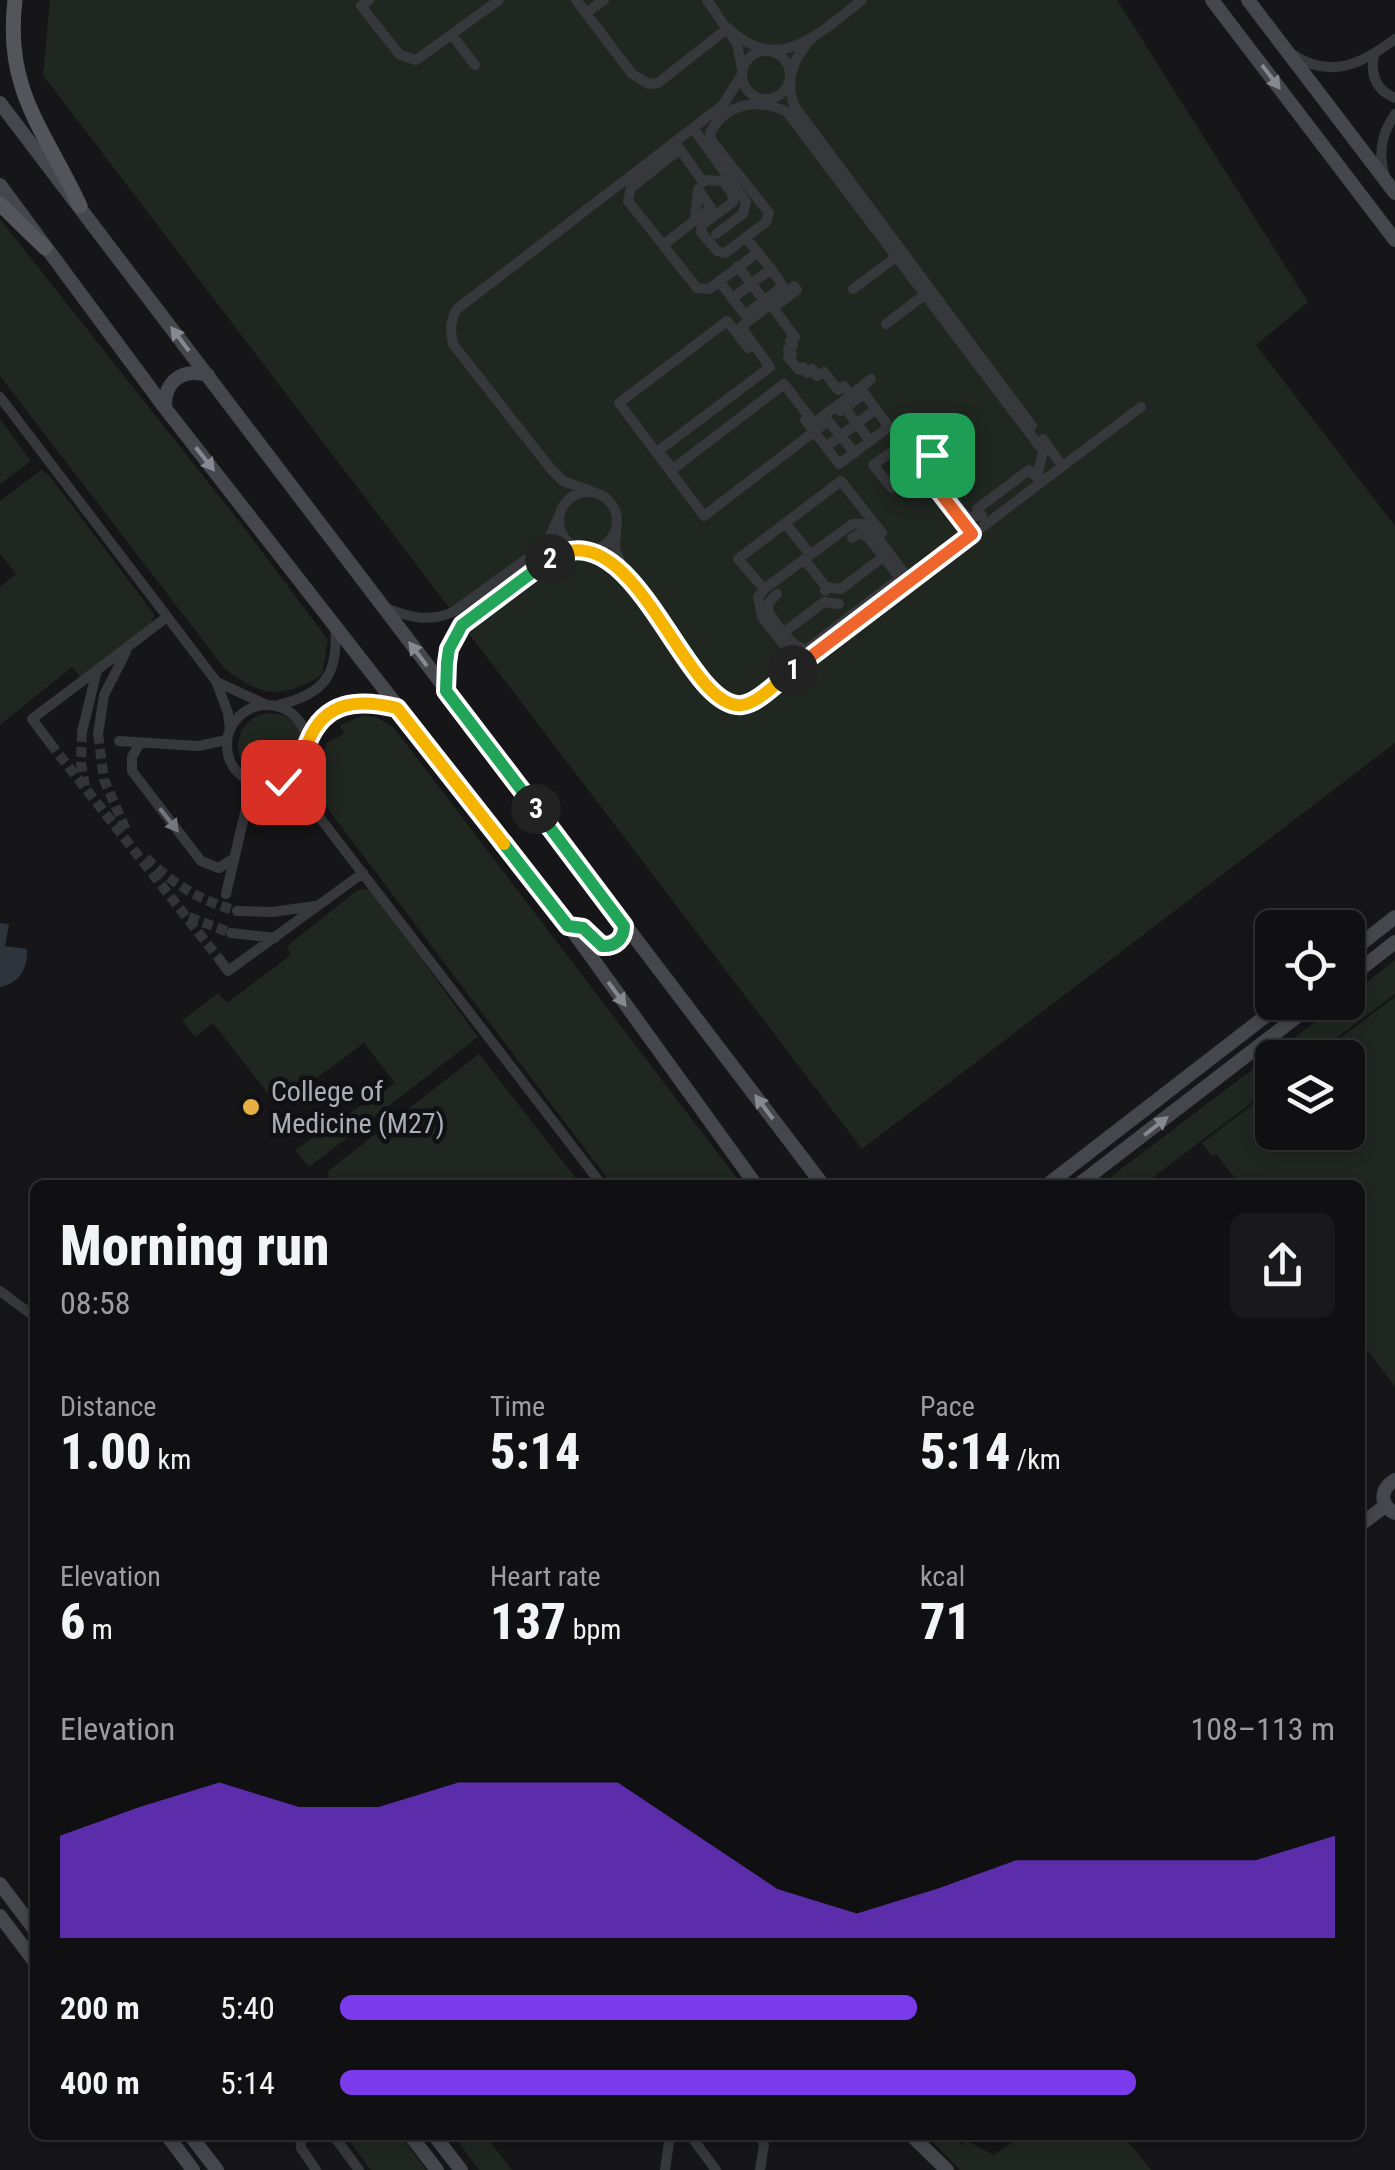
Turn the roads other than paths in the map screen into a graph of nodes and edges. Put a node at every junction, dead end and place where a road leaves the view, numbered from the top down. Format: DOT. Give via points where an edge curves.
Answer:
graph roads {
  1 [pos="15,0"];
  2 [pos="499,0"];
  3 [pos="576,0"];
  4 [pos="604,0"];
  5 [pos="707,0"];
  6 [pos="862,0"];
  7 [pos="1212,0"];
  8 [pos="1248,0"];
  9 [pos="362,2"];
  10 [pos="586,13"];
  11 [pos="728,28"];
  12 [pos="452,34"];
  13 [pos="812,38"];
  14 [pos="1395,40"];
  15 [pos="767,50"];
  16 [pos="1286,50"];
  17 [pos="1374,55"];
  18 [pos="475,65"];
  19 [pos="742,72"];
  20 [pos="790,77"];
  21 [pos="1395,98"];
  22 [pos="763,99"];
  23 [pos="0,103"];
  24 [pos="722,105"];
  25 [pos="1395,114"];
  26 [pos="804,120"];
  27 [pos="693,128"];
  28 [pos="701,184"];
  29 [pos="0,185"];
  30 [pos="1391,188"];
  31 [pos="0,204"];
  32 [pos="80,206"];
  33 [pos="716,234"];
  34 [pos="746,238"];
  35 [pos="1395,240"];
  36 [pos="663,245"];
  37 [pos="44,248"];
  38 [pos="758,252"];
  39 [pos="896,257"];
  40 [pos="738,266"];
  41 [pos="770,269"];
  42 [pos="720,281"];
  43 [pos="752,284"];
  44 [pos="853,289"];
  45 [pos="924,294"];
  46 [pos="732,298"];
  47 [pos="764,300"];
  48 [pos="886,324"];
  49 [pos="766,370"];
  50 [pos="208,375"];
  51 [pos="871,378"];
  52 [pos="779,388"];
  53 [pos="850,395"];
  54 [pos="0,397"];
  55 [pos="1142,407"];
  56 [pos="165,408"];
  57 [pos="845,408"];
  58 [pos="876,410"];
  59 [pos="828,421"];
  60 [pos="857,424"];
  61 [pos="814,431"];
  62 [pos="842,436"];
  63 [pos="870,440"];
  64 [pos="826,447"];
  65 [pos="905,447"];
  66 [pos="854,453"];
  67 [pos="1062,466"];
  68 [pos="550,468"];
  69 [pos="892,488"];
  70 [pos="591,492"];
  71 [pos="560,513"];
  72 [pos="785,523"];
  73 [pos="617,528"];
  74 [pos="972,534"];
  75 [pos="852,538"];
  76 [pos="584,550"];
  77 [pos="807,556"];
  78 [pos="884,558"];
  79 [pos="904,561"];
  80 [pos="628,578"];
  81 [pos="910,581"];
  82 [pos="826,587"];
  83 [pos="764,589"];
  84 [pos="841,589"];
  85 [pos="777,594"];
  86 [pos="824,602"];
  87 [pos="839,604"];
  88 [pos="382,607"];
  89 [pos="167,617"];
  90 [pos="849,617"];
  91 [pos="335,624"];
  92 [pos="784,633"];
  93 [pos="132,643"];
  94 [pos="800,665"];
  95 [pos="98,669"];
  96 [pos="216,681"];
  97 [pos="446,691"];
  98 [pos="270,706"];
  99 [pos="397,708"];
  100 [pos="82,732"];
  101 [pos="98,734"];
  102 [pos="229,735"];
  103 [pos="119,741"];
  104 [pos="50,743"];
  105 [pos="140,743"];
  106 [pos="306,744"];
  107 [pos="303,762"];
  108 [pos="264,785"];
  109 [pos="317,814"];
  110 [pos="234,858"];
  111 [pos="363,873"];
  112 [pos="226,894"];
  113 [pos="324,902"];
  114 [pos="237,911"];
  115 [pos="1395,917"];
  116 [pos="568,926"];
  117 [pos="624,926"];
  118 [pos="231,934"];
  119 [pos="275,938"];
  120 [pos="1365,941"];
  121 [pos="1395,942"];
  122 [pos="220,960"];
  123 [pos="1365,965"];
  124 [pos="1261,1020"];
  125 [pos="1293,1020"];
  126 [pos="595,1180"];
  127 [pos="752,1180"];
  128 [pos="819,1180"];
  129 [pos="1053,1180"];
  130 [pos="1085,1180"];
  131 [pos="0,1290"];
  132 [pos="30,1313"];
  133 [pos="1395,1480"];
  134 [pos="1390,1510"];
  135 [pos="1365,1522"];
  136 [pos="0,1884"];
  137 [pos="0,1916"];
  138 [pos="30,1923"];
  139 [pos="30,1955"];
  140 [pos="171,2140"];
  141 [pos="194,2140"];
  142 [pos="300,2140"];
  143 [pos="336,2140"];
  144 [pos="414,2140"];
  145 [pos="438,2140"];
  146 [pos="669,2140"];
  147 [pos="694,2140"];
  148 [pos="762,2140"];
  149 [pos="915,2140"];
  150 [pos="193,2170"];
  151 [pos="217,2170"];
  152 [pos="316,2170"];
  153 [pos="359,2170"];
  154 [pos="437,2170"];
  155 [pos="461,2170"];
  156 [pos="665,2170"];
  157 [pos="716,2170"];
  158 [pos="760,2170"];
  159 [pos="947,2170"];
  1 -- 32 [label="main road" via="14,55 26,104"];
  2 -- 12 [label="street"];
  3 -- 10 [label="street"];
  4 -- 10 [label="street"];
  5 -- 11 [label="street"];
  6 -- 13 [label="street"];
  7 -- 35 [label="street, one-way"];
  8 -- 16 [label="street"];
  9 -- 12 [label="street" via="406,60 424,56"];
  10 -- 11 [label="street" via="632,74 649,84"];
  11 -- 15 [label="street"];
  11 -- 19 [label="street"];
  12 -- 18 [label="street"];
  13 -- 15 [label="street"];
  13 -- 20 [label="street"];
  14 -- 17 [label="street"];
  15 -- 19 [label="street" via="751,55"];
  15 -- 20 [label="street" via="781,56"];
  16 -- 17 [label="street" via="1308,64 1334,68"];
  16 -- 30 [label="street"];
  17 -- 21 [label="street" via="1376,83"];
  19 -- 22 [label="street" via="746,90"];
  19 -- 24 [label="street"];
  20 -- 22 [label="street" via="785,90"];
  20 -- 26 [label="street" via="789,94"];
  22 -- 24 [label="street"];
  22 -- 26 [label="street"];
  23 -- 32 [label="street"];
  24 -- 27 [label="street"];
  25 -- 30 [label="street" via="1381,151"];
  26 -- 67 [label="street"];
  27 -- 33 [label="street" via="746,202 743,214"];
  27 -- 68 [label="street" via="452,317 453,344"];
  28 -- 34 [label="street" via="723,181 733,202 701,232 725,253"];
  28 -- 36 [label="street" via="712,208"];
  28 -- 36 [label="street" via="680,149 631,188 628,201"];
  29 -- 37 [label="street"];
  31 -- 37 [label="main road"];
  50 -- 32 [label="street, one-way"];
  34 -- 38 [label="street"];
  34 -- 39 [label="street" via="769,213 710,132 739,106 757,102 786,112"];
  36 -- 42 [label="street" via="697,288"];
  37 -- 56 [label="street"];
  38 -- 40 [label="street"];
  38 -- 41 [label="street"];
  39 -- 44 [label="street"];
  39 -- 45 [label="street"];
  40 -- 42 [label="street"];
  40 -- 43 [label="street"];
  41 -- 43 [label="street"];
  41 -- 47 [label="street" via="783,286"];
  42 -- 46 [label="street"];
  43 -- 46 [label="street"];
  43 -- 47 [label="street"];
  45 -- 48 [label="street"];
  45 -- 69 [label="street" via="1043,451 1042,461 1036,478 1029,470 977,509 982,516 967,518 930,470 949,448 931,424 873,465"];
  46 -- 47 [label="street" via="745,315"];
  49 -- 52 [label="street"];
  49 -- 52 [label="street" via="658,451 672,469"];
  49 -- 53 [label="street" via="741,327 794,286 798,290 773,308 795,337 788,357 799,370 824,372"];
  49 -- 61 [label="street" via="726,321 620,404 704,516"];
  50 -- 56 [label="street" via="176,378"];
  50 -- 88 [label="street"];
  51 -- 53 [label="street"];
  52 -- 53 [label="street" via="784,384 814,423"];
  52 -- 61 [label="street"];
  54 -- 89 [label="street"];
  55 -- 67 [label="street"];
  56 -- 91 [label="street, one-way"];
  57 -- 58 [label="street" via="864,394"];
  57 -- 59 [label="street"];
  57 -- 60 [label="street"];
  58 -- 60 [label="street"];
  58 -- 63 [label="street" via="888,426"];
  59 -- 61 [label="street"];
  59 -- 62 [label="street"];
  60 -- 62 [label="street"];
  60 -- 63 [label="street"];
  61 -- 64 [label="street"];
  62 -- 64 [label="street"];
  62 -- 66 [label="street"];
  63 -- 66 [label="street"];
  64 -- 66 [label="street" via="838,464"];
  65 -- 74 [label="street"];
  67 -- 74 [label="street"];
  68 -- 70 [label="street" via="564,482"];
  68 -- 71 [label="street" via="559,484"];
  70 -- 71 [label="street" via="576,494"];
  70 -- 73 [label="street" via="609,500"];
  71 -- 76 [label="street" via="565,540"];
  71 -- 88 [label="street" via="546,545 453,612 414,618"];
  72 -- 77 [label="street"];
  72 -- 79 [label="street" via="841,481"];
  72 -- 83 [label="street" via="738,559"];
  73 -- 76 [label="street" via="607,544"];
  73 -- 80 [label="street" via="614,549"];
  74 -- 81 [label="street"];
  75 -- 78 [label="street" via="867,536"];
  76 -- 80 [label="street" via="605,556"];
  76 -- 97 [label="street" via="554,556 462,625 449,649"];
  77 -- 81 [label="street" via="843,528 862,524"];
  77 -- 82 [label="street"];
  77 -- 83 [label="street"];
  78 -- 84 [label="street"];
  78 -- 90 [label="street" via="900,578"];
  80 -- 94 [label="street" via="708,686 729,703 751,702"];
  81 -- 94 [label="street"];
  82 -- 84 [label="street"];
  82 -- 86 [label="street"];
  83 -- 94 [label="street" via="758,597 762,617"];
  84 -- 87 [label="street"];
  85 -- 92 [label="street" via="768,612"];
  86 -- 87 [label="street"];
  86 -- 92 [label="street"];
  87 -- 90 [label="street"];
  97 -- 88 [label="street, one-way"];
  89 -- 93 [label="street"];
  89 -- 96 [label="street"];
  90 -- 92 [label="street" via="806,650"];
  91 -- 98 [label="street" via="336,657 326,680 304,697"];
  91 -- 99 [label="street"];
  93 -- 95 [label="street"];
  93 -- 101 [label="street" via="104,695"];
  95 -- 100 [label="street"];
  95 -- 104 [label="street" via="32,719"];
  96 -- 98 [label="street"];
  96 -- 102 [label="street"];
  97 -- 117 [label="street"];
  98 -- 102 [label="street" via="245,712"];
  98 -- 106 [label="street" via="300,723"];
  99 -- 106 [label="street" via="341,705"];
  99 -- 116 [label="street"];
  102 -- 105 [label="street" via="198,746"];
  102 -- 108 [label="street" via="234,768"];
  103 -- 105 [label="street"];
  105 -- 110 [label="street, one-way" via="132,771 201,861 219,868"];
  106 -- 107 [label="street"];
  107 -- 108 [label="street" via="295,774"];
  107 -- 109 [label="street"];
  108 -- 109 [label="street" via="296,796"];
  108 -- 110 [label="street" via="247,803"];
  109 -- 111 [label="street"];
  110 -- 112 [label="street"];
  111 -- 113 [label="street"];
  111 -- 126 [label="street"];
  113 -- 114 [label="street" via="290,911"];
  113 -- 119 [label="street"];
  115 -- 120 [label="street"];
  116 -- 117 [label="street" via="583,928 606,947 620,940"];
  116 -- 127 [label="street, one-way"];
  128 -- 117 [label="street, one-way"];
  118 -- 119 [label="street"];
  119 -- 122 [label="street" via="228,971"];
  121 -- 123 [label="street"];
  124 -- 129 [label="street"];
  130 -- 125 [label="street, one-way"];
  131 -- 132 [label="street"];
  133 -- 134 [label="street" via="1385,1489"];
  134 -- 135 [label="street"];
  136 -- 138 [label="street"];
  137 -- 139 [label="street"];
  140 -- 150 [label="street"];
  141 -- 151 [label="street"];
  142 -- 152 [label="street"];
  143 -- 153 [label="street"];
  144 -- 154 [label="street"];
  145 -- 155 [label="street"];
  146 -- 156 [label="street"];
  147 -- 157 [label="street"];
  148 -- 158 [label="street"];
  149 -- 159 [label="street"];
}
